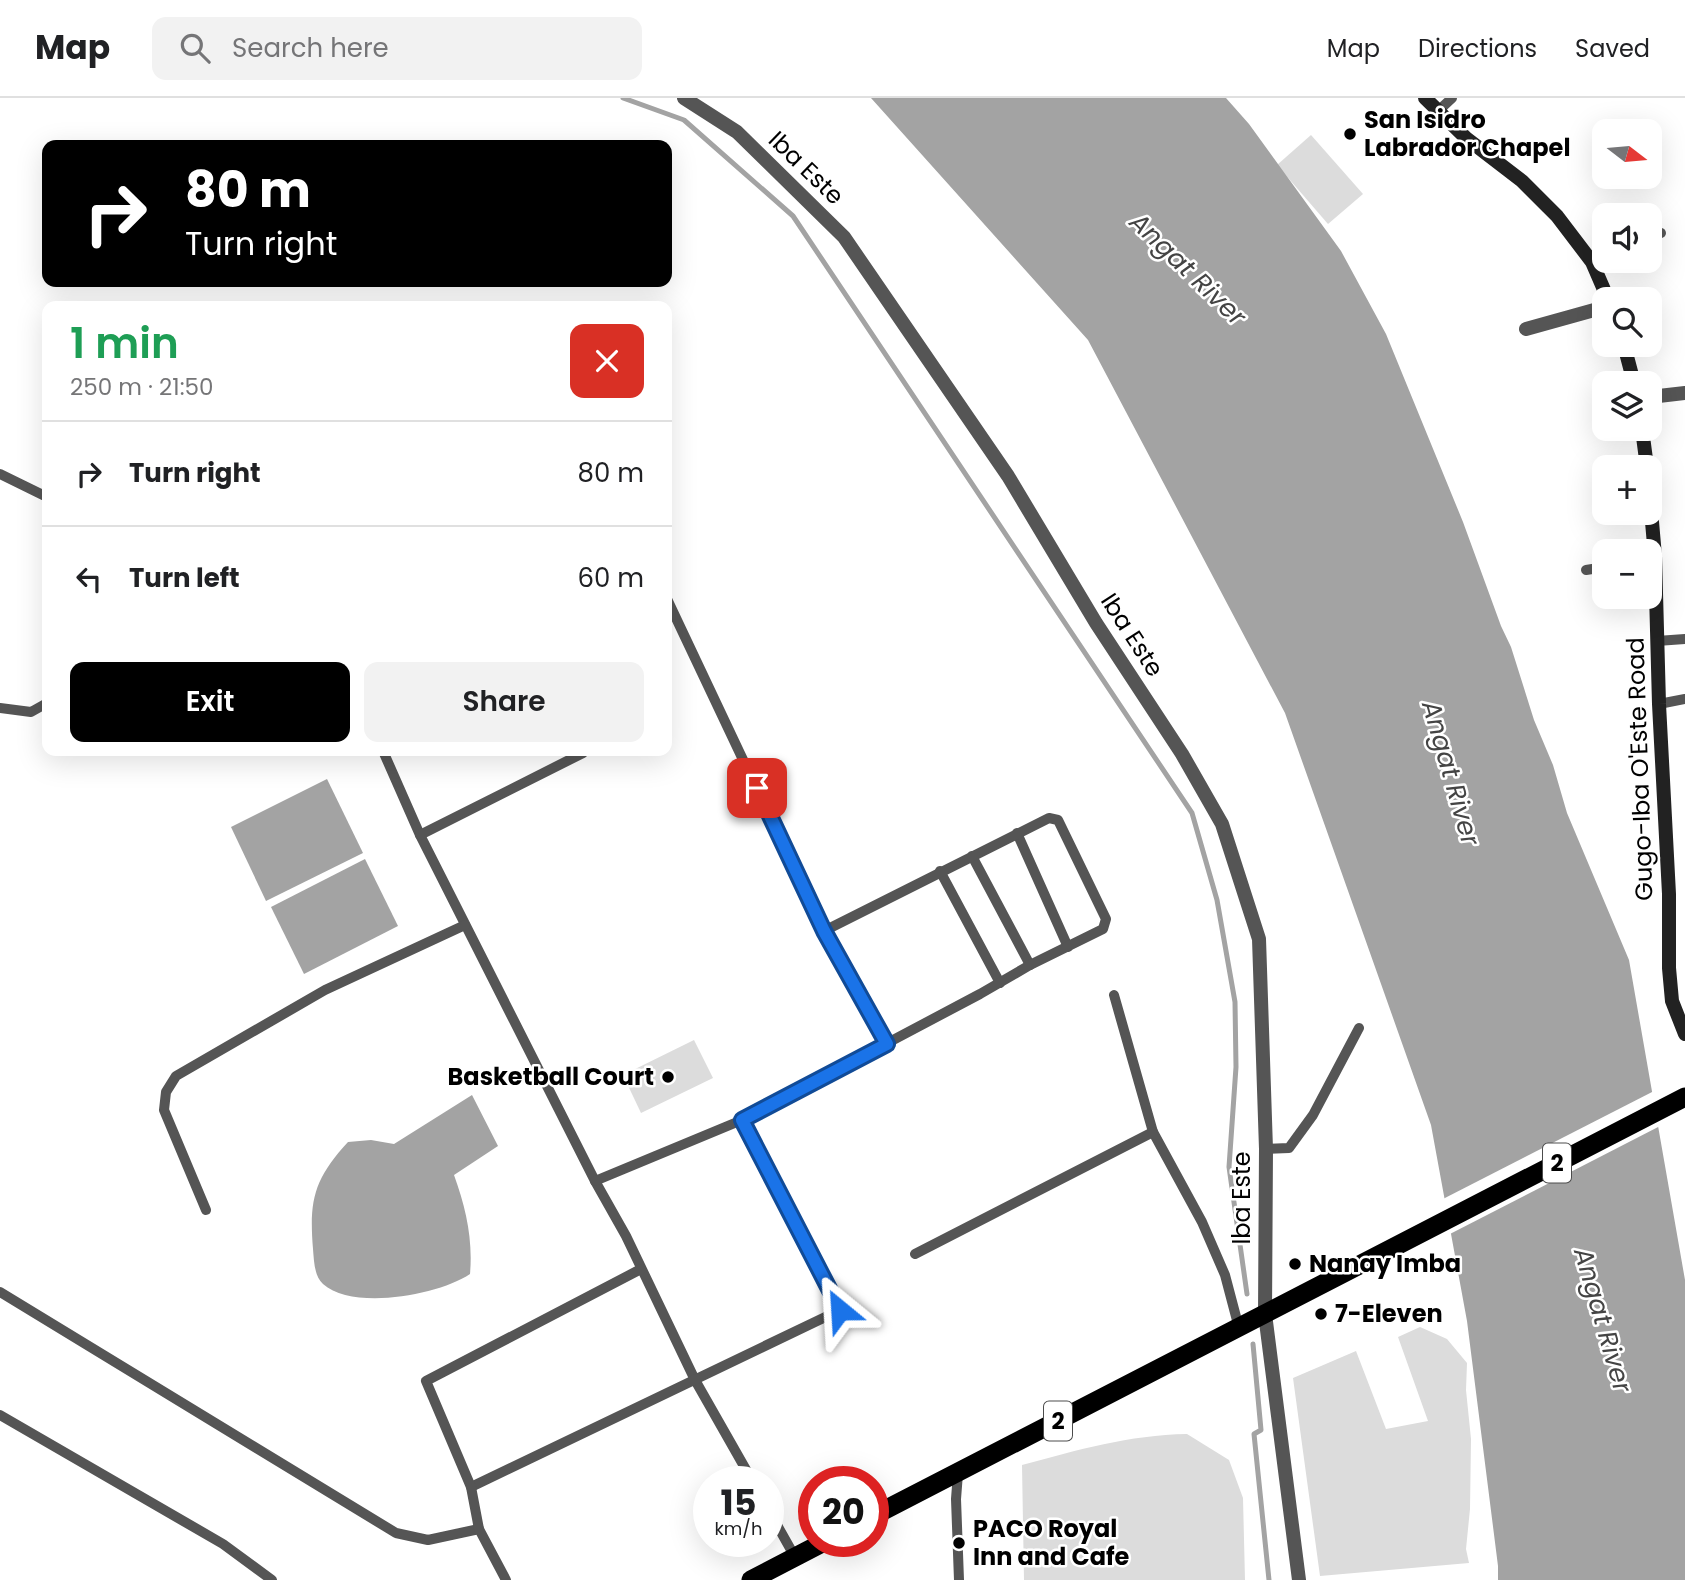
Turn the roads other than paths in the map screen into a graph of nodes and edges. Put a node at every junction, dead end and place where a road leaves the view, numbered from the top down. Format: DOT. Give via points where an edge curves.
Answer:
graph roads {
  1 [pos="684,98"];
  2 [pos="1425,98"];
  3 [pos="1451,98"];
  4 [pos="1437,112"];
  5 [pos="1592,252"];
  6 [pos="1592,311"];
  7 [pos="1525,329"];
  8 [pos="1685,393"];
  9 [pos="1662,396"];
  10 [pos="0,474"];
  11 [pos="42,494"];
  12 [pos="1592,569"];
  13 [pos="1586,570"];
  14 [pos="672,609"];
  15 [pos="1655,609"];
  16 [pos="1685,639"];
  17 [pos="1657,641"];
  18 [pos="1685,699"];
  19 [pos="1659,704"];
  20 [pos="42,706"];
  21 [pos="0,708"];
  22 [pos="385,756"];
  23 [pos="577,756"];
  24 [pos="1017,833"];
  25 [pos="419,835"];
  26 [pos="972,856"];
  27 [pos="940,871"];
  28 [pos="466,925"];
  29 [pos="824,931"];
  30 [pos="1069,947"];
  31 [pos="1030,965"];
  32 [pos="1000,983"];
  33 [pos="1114,995"];
  34 [pos="1359,1028"];
  35 [pos="1685,1034"];
  36 [pos="887,1044"];
  37 [pos="1685,1097"];
  38 [pos="742,1120"];
  39 [pos="1153,1132"];
  40 [pos="1266,1149"];
  41 [pos="595,1181"];
  42 [pos="206,1210"];
  43 [pos="915,1254"];
  44 [pos="641,1269"];
  45 [pos="0,1292"];
  46 [pos="1265,1314"];
  47 [pos="1239,1328"];
  48 [pos="695,1380"];
  49 [pos="0,1415"];
  50 [pos="744,1466"];
  51 [pos="958,1473"];
  52 [pos="471,1487"];
  53 [pos="889,1508"];
  54 [pos="479,1529"];
  55 [pos="784,1537"];
  56 [pos="798,1555"];
  57 [pos="795,1557"];
  58 [pos="272,1580"];
  59 [pos="506,1580"];
  60 [pos="751,1580"];
  61 [pos="959,1580"];
  62 [pos="1299,1580"];
  1 -- 40 [label="street, Iba Este" via="737,132 844,237 1008,476 1222,824 1259,939"];
  2 -- 4 [label="main road"];
  3 -- 4 [label="lane"];
  4 -- 5 [label="main road" via="1522,181"];
  6 -- 7 [label="street"];
  8 -- 9 [label="street"];
  10 -- 11 [label="lane"];
  12 -- 13 [label="lane"];
  14 -- 29 [label="lane"];
  15 -- 17 [label="main road, Gugo-Iba O'Este Road"];
  16 -- 17 [label="lane"];
  17 -- 19 [label="main road, Gugo-Iba O'Este Road"];
  18 -- 19 [label="lane"];
  19 -- 35 [label="main road, Gugo-Iba O'Este Road" via="1669,968 1672,1001"];
  20 -- 21 [label="lane" via="31,712"];
  22 -- 25 [label="lane"];
  23 -- 25 [label="lane"];
  24 -- 26 [label="lane"];
  24 -- 30 [label="lane"];
  24 -- 30 [label="lane" via="1049,818 1058,820 1107,919 1103,929"];
  25 -- 28 [label="lane"];
  26 -- 27 [label="lane"];
  26 -- 31 [label="lane"];
  27 -- 29 [label="lane"];
  27 -- 32 [label="lane"];
  28 -- 41 [label="lane"];
  28 -- 42 [label="lane" via="325,990 176,1076 166,1091 163,1110"];
  29 -- 36 [label="lane"];
  30 -- 31 [label="lane"];
  31 -- 32 [label="lane"];
  32 -- 36 [label="lane"];
  33 -- 39 [label="lane"];
  34 -- 40 [label="lane" via="1313,1115 1289,1148"];
  36 -- 38 [label="lane"];
  37 -- 46 [label="highway, 2"];
  38 -- 41 [label="lane"];
  38 -- 48 [label="lane" via="840,1310"];
  39 -- 43 [label="lane"];
  39 -- 47 [label="lane" via="1202,1222 1225,1275"];
  40 -- 46 [label="street, Iba Este"];
  41 -- 44 [label="lane"];
  44 -- 48 [label="lane"];
  44 -- 52 [label="lane" via="426,1381"];
  45 -- 54 [label="lane" via="396,1533 428,1540"];
  46 -- 47 [label="highway, 2"];
  46 -- 62 [label="street, Iba Este"];
  47 -- 51 [label="highway, 2"];
  48 -- 50 [label="lane"];
  48 -- 52 [label="lane"];
  49 -- 58 [label="lane" via="223,1544"];
  51 -- 53 [label="highway, 2"];
  51 -- 61 [label="lane"];
  52 -- 54 [label="lane"];
  54 -- 59 [label="lane"];
  55 -- 57 [label="lane"];
  56 -- 57 [label="highway"];
  57 -- 60 [label="highway"];
}
